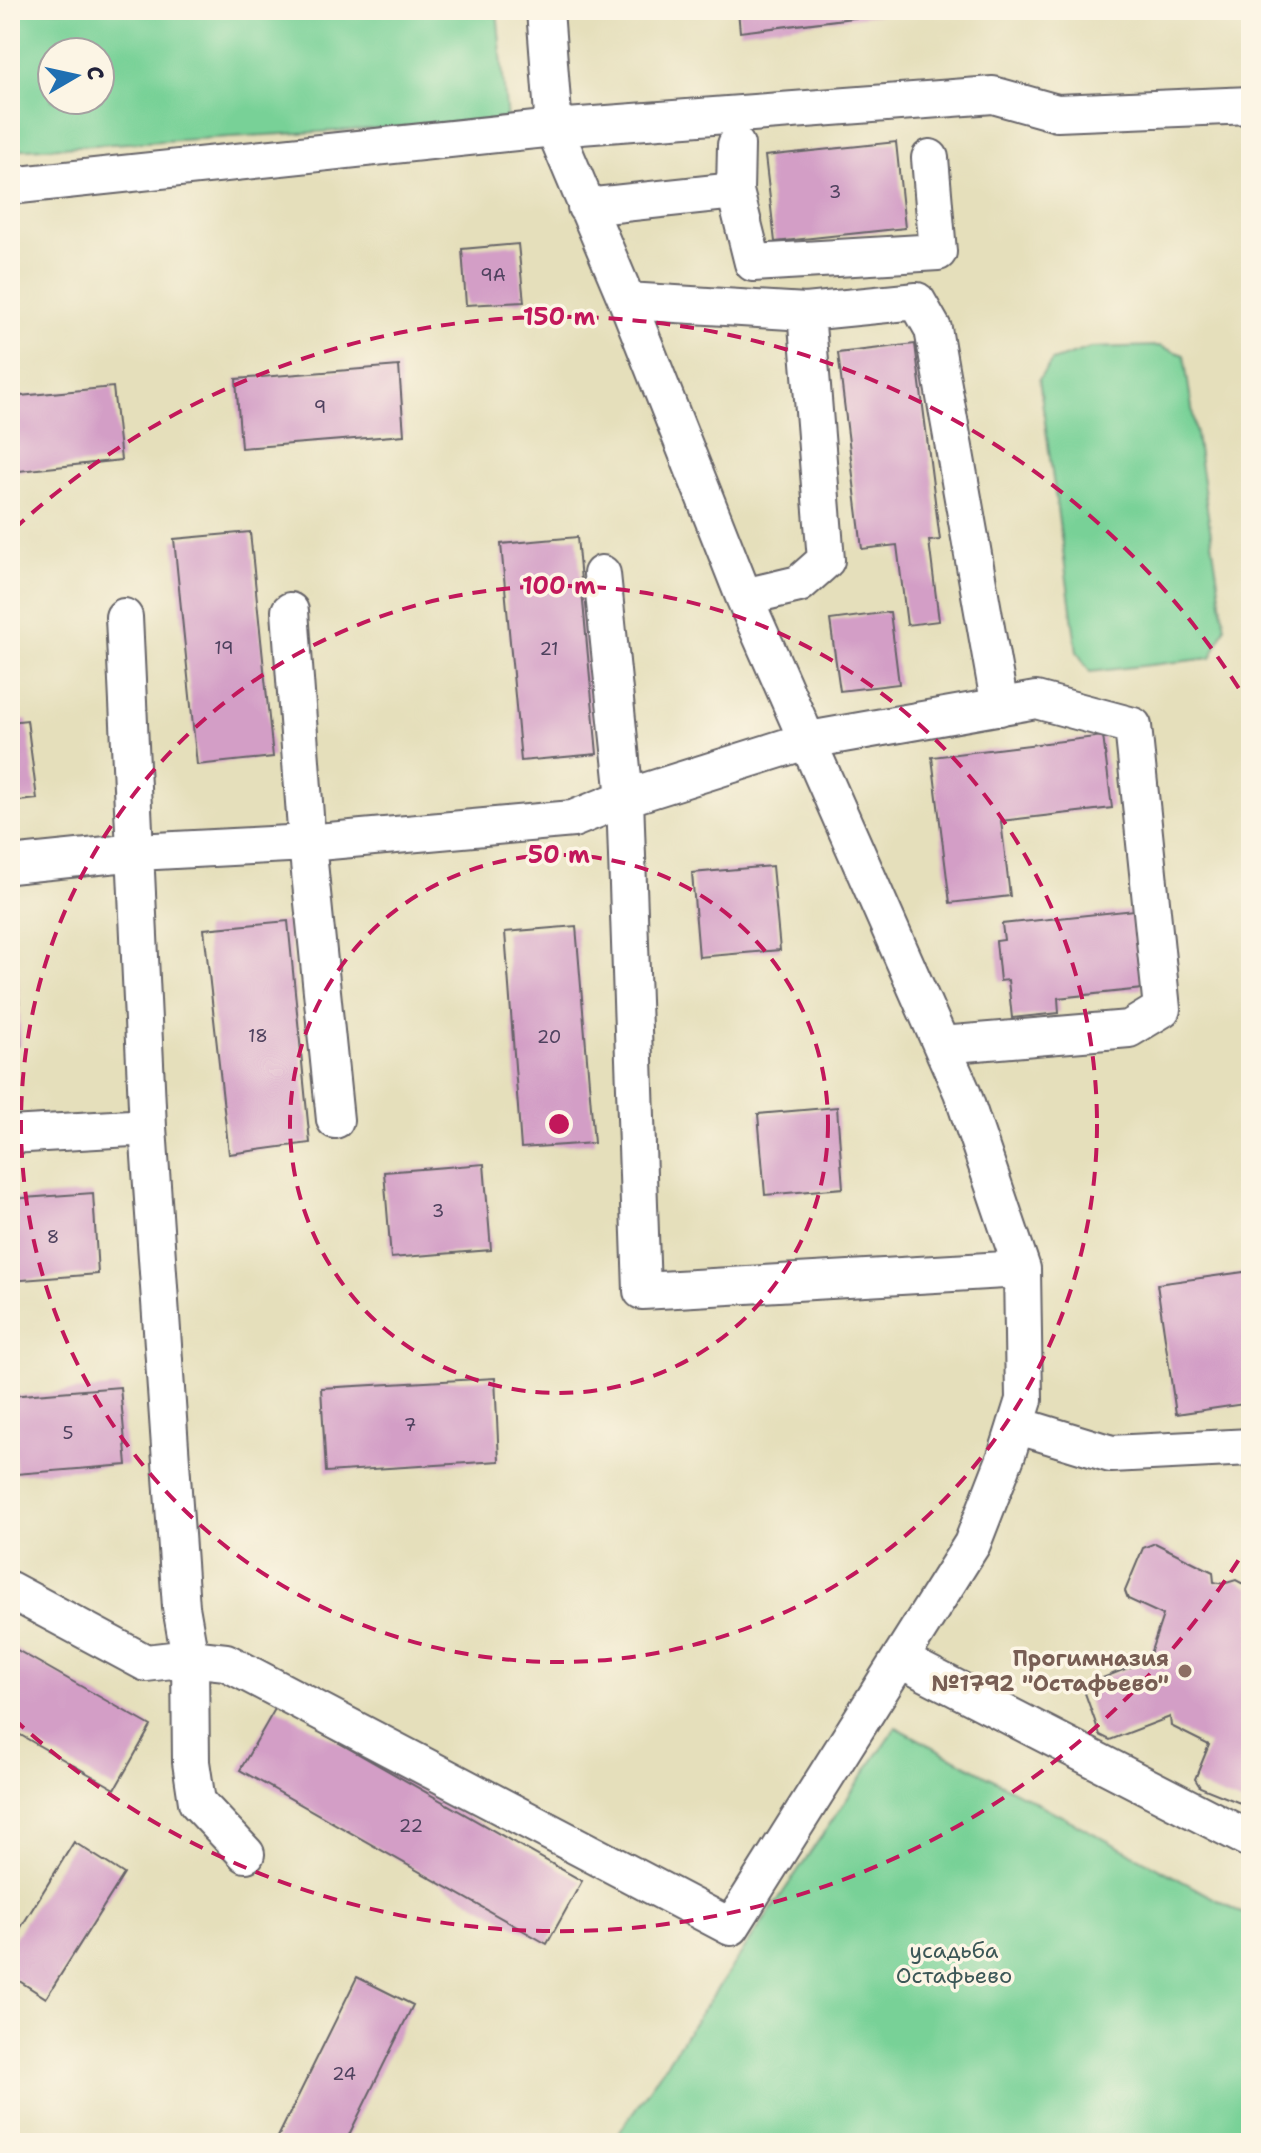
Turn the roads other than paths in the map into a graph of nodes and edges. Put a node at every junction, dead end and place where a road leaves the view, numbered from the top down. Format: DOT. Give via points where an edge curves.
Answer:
graph roads {
  1 [pos="545,10"];
  2 [pos="1251,105"];
  3 [pos="554,128"];
  4 [pos="736,145"];
  5 [pos="930,158"];
  6 [pos="10,186"];
  7 [pos="735,191"];
  8 [pos="586,207"];
  9 [pos="627,301"];
  10 [pos="806,312"];
  11 [pos="602,574"];
  12 [pos="744,597"];
  13 [pos="290,611"];
  14 [pos="124,617"];
  15 [pos="1000,707"];
  16 [pos="809,740"];
  17 [pos="625,798"];
  18 [pos="307,843"];
  19 [pos="137,852"];
  20 [pos="10,865"];
  21 [pos="942,1045"];
  22 [pos="335,1120"];
  23 [pos="148,1127"];
  24 [pos="10,1135"];
  25 [pos="1022,1269"];
  26 [pos="1016,1425"];
  27 [pos="1251,1447"];
  28 [pos="10,1590"];
  29 [pos="190,1658"];
  30 [pos="901,1660"];
  31 [pos="1251,1840"];
  32 [pos="246,1854"];
  1 -- 3 [label="street"];
  2 -- 3 [label="street" via="1057,113 993,95"];
  3 -- 6 [label="street"];
  3 -- 8 [label="street"];
  4 -- 7 [label="street"];
  5 -- 7 [label="street" via="938,252 753,263"];
  7 -- 8 [label="street"];
  8 -- 9 [label="street"];
  9 -- 10 [label="street"];
  9 -- 12 [label="street"];
  10 -- 12 [label="street" via="826,560 799,584"];
  10 -- 15 [label="street" via="917,301 933,329"];
  11 -- 17 [label="street"];
  12 -- 16 [label="street"];
  13 -- 18 [label="street"];
  14 -- 19 [label="street"];
  15 -- 16 [label="street"];
  15 -- 21 [label="street" via="1036,700 1133,726 1162,1009 1129,1029"];
  16 -- 17 [label="street"];
  16 -- 21 [label="street"];
  17 -- 18 [label="street" via="573,819"];
  17 -- 25 [label="street" via="642,1291"];
  18 -- 19 [label="street"];
  18 -- 22 [label="street"];
  19 -- 20 [label="street"];
  19 -- 23 [label="street"];
  21 -- 25 [label="street"];
  23 -- 24 [label="street"];
  23 -- 29 [label="street" via="181,1607"];
  25 -- 26 [label="street" via="1024,1400"];
  26 -- 27 [label="street" via="1111,1454"];
  26 -- 30 [label="street" via="972,1544"];
  28 -- 29 [label="street" via="146,1663"];
  29 -- 30 [label="street" via="226,1662 731,1927"];
  29 -- 32 [label="street" via="191,1762 197,1802"];
  30 -- 31 [label="street"];
}
